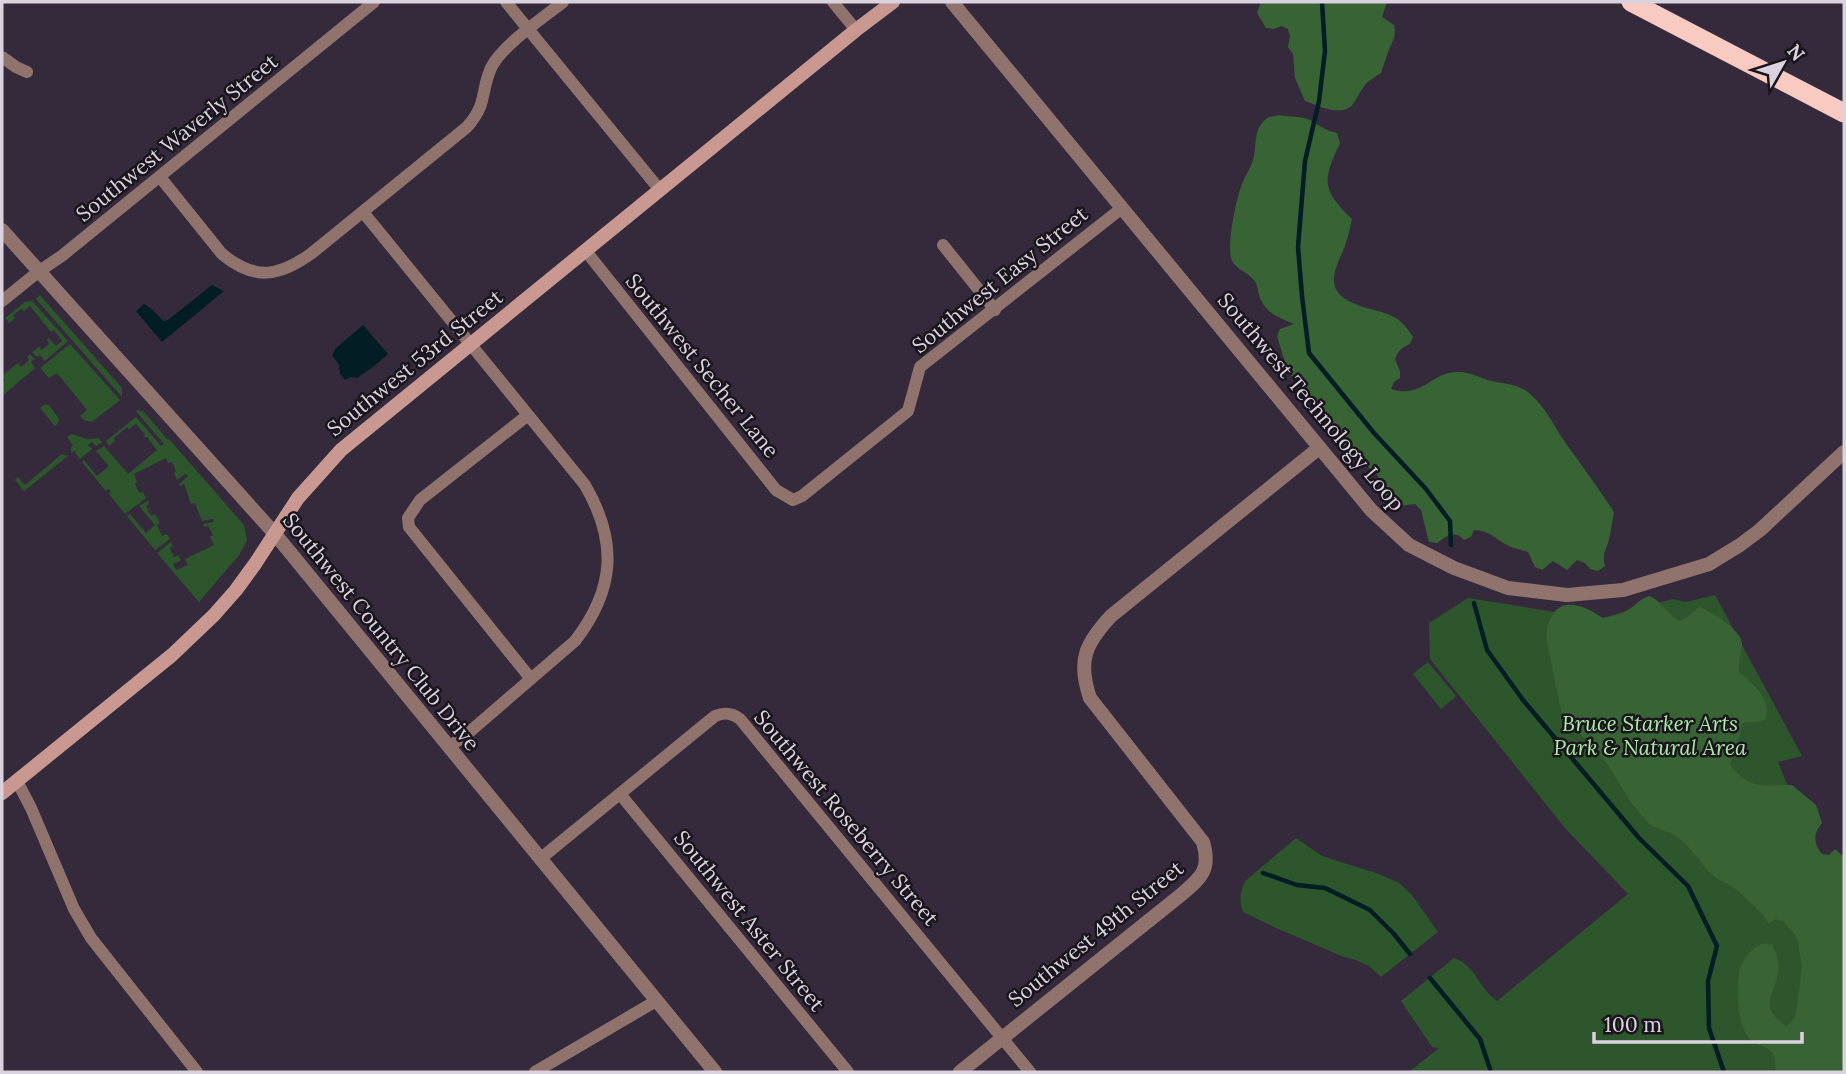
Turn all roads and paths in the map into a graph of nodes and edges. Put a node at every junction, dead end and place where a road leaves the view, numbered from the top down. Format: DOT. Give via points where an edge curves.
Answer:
graph roads {
  1 [pos="374,2"];
  2 [pos="506,2"];
  3 [pos="563,2"];
  4 [pos="833,2"];
  5 [pos="893,2"];
  6 [pos="952,2"];
  7 [pos="1631,2"];
  8 [pos="528,30"];
  9 [pos="856,30"];
  10 [pos="2,57"];
  11 [pos="27,72"];
  12 [pos="1844,113"];
  13 [pos="160,177"];
  14 [pos="660,190"];
  15 [pos="1122,208"];
  16 [pos="363,212"];
  17 [pos="2,230"];
  18 [pos="943,245"];
  19 [pos="585,250"];
  20 [pos="38,272"];
  21 [pos="2,301"];
  22 [pos="995,310"];
  23 [pos="471,344"];
  24 [pos="528,415"];
  25 [pos="1319,448"];
  26 [pos="1844,452"];
  27 [pos="793,500"];
  28 [pos="275,534"];
  29 [pos="531,679"];
  30 [pos="449,747"];
  31 [pos="17,781"];
  32 [pos="2,793"];
  33 [pos="620,794"];
  34 [pos="540,859"];
  35 [pos="656,1001"];
  36 [pos="1002,1038"];
  37 [pos="197,1072"];
  38 [pos="535,1072"];
  39 [pos="715,1072"];
  40 [pos="848,1072"];
  41 [pos="960,1072"];
  42 [pos="1030,1072"];
  1 -- 13 [label="street, Southwest Waverly Street"];
  2 -- 8 [label="street"];
  3 -- 8 [label="street"];
  4 -- 9 [label="street"];
  5 -- 9 [label="main road, Southwest 53rd Street"];
  6 -- 15 [label="street, Southwest Technology Loop"];
  7 -- 12 [label="highway"];
  8 -- 14 [label="street"];
  8 -- 16 [label="street" via="501,52 492,66 484,101 467,127"];
  9 -- 14 [label="main road, Southwest 53rd Street"];
  10 -- 11 [label="street"];
  13 -- 16 [label="street" via="222,254 234,264 258,272 291,267"];
  13 -- 20 [label="street, Southwest Waverly Street"];
  14 -- 19 [label="main road, Southwest 53rd Street"];
  15 -- 22 [label="street, Southwest Easy Street"];
  15 -- 25 [label="street, Southwest Technology Loop"];
  16 -- 23 [label="street"];
  17 -- 20 [label="street, Southwest Country Club Drive"];
  18 -- 22 [label="street"];
  19 -- 23 [label="main road, Southwest 53rd Street"];
  19 -- 27 [label="street, Southwest Secher Lane" via="776,490"];
  20 -- 21 [label="street, Southwest Waverly Street"];
  20 -- 28 [label="street, Southwest Country Club Drive"];
  22 -- 27 [label="street, Southwest Easy Street" via="920,367 908,411"];
  23 -- 24 [label="street"];
  23 -- 28 [label="main road, Southwest 53rd Street" via="329,461"];
  24 -- 29 [label="street" via="585,485 603,522 607,544 604,587 589,624"];
  24 -- 29 [label="street" via="419,500 408,518 409,527"];
  25 -- 26 [label="street, Southwest Technology Loop" via="1371,510 1409,545 1508,588 1567,595 1623,590 1709,564 1760,530"];
  25 -- 36 [label="street, Southwest 49th Street" via="1111,615 1088,646 1083,671 1090,698 1203,842 1206,866 1190,887"];
  28 -- 30 [label="street, Southwest Country Club Drive"];
  28 -- 31 [label="main road, Southwest 53rd Street" via="236,590 193,636"];
  29 -- 30 [label="street"];
  30 -- 34 [label="street, Southwest Country Club Drive"];
  31 -- 32 [label="main road, Southwest 53rd Street"];
  31 -- 37 [label="street" via="91,938"];
  33 -- 34 [label="street, Southwest Roseberry Street"];
  33 -- 36 [label="street, Southwest Roseberry Street" via="715,716 735,715"];
  33 -- 40 [label="street, Southwest Aster Street"];
  34 -- 35 [label="street, Southwest Country Club Drive"];
  35 -- 38 [label="street"];
  35 -- 39 [label="street, Southwest Country Club Drive"];
  36 -- 41 [label="street, Southwest 49th Street"];
  36 -- 42 [label="street, Southwest Roseberry Street"];
}
